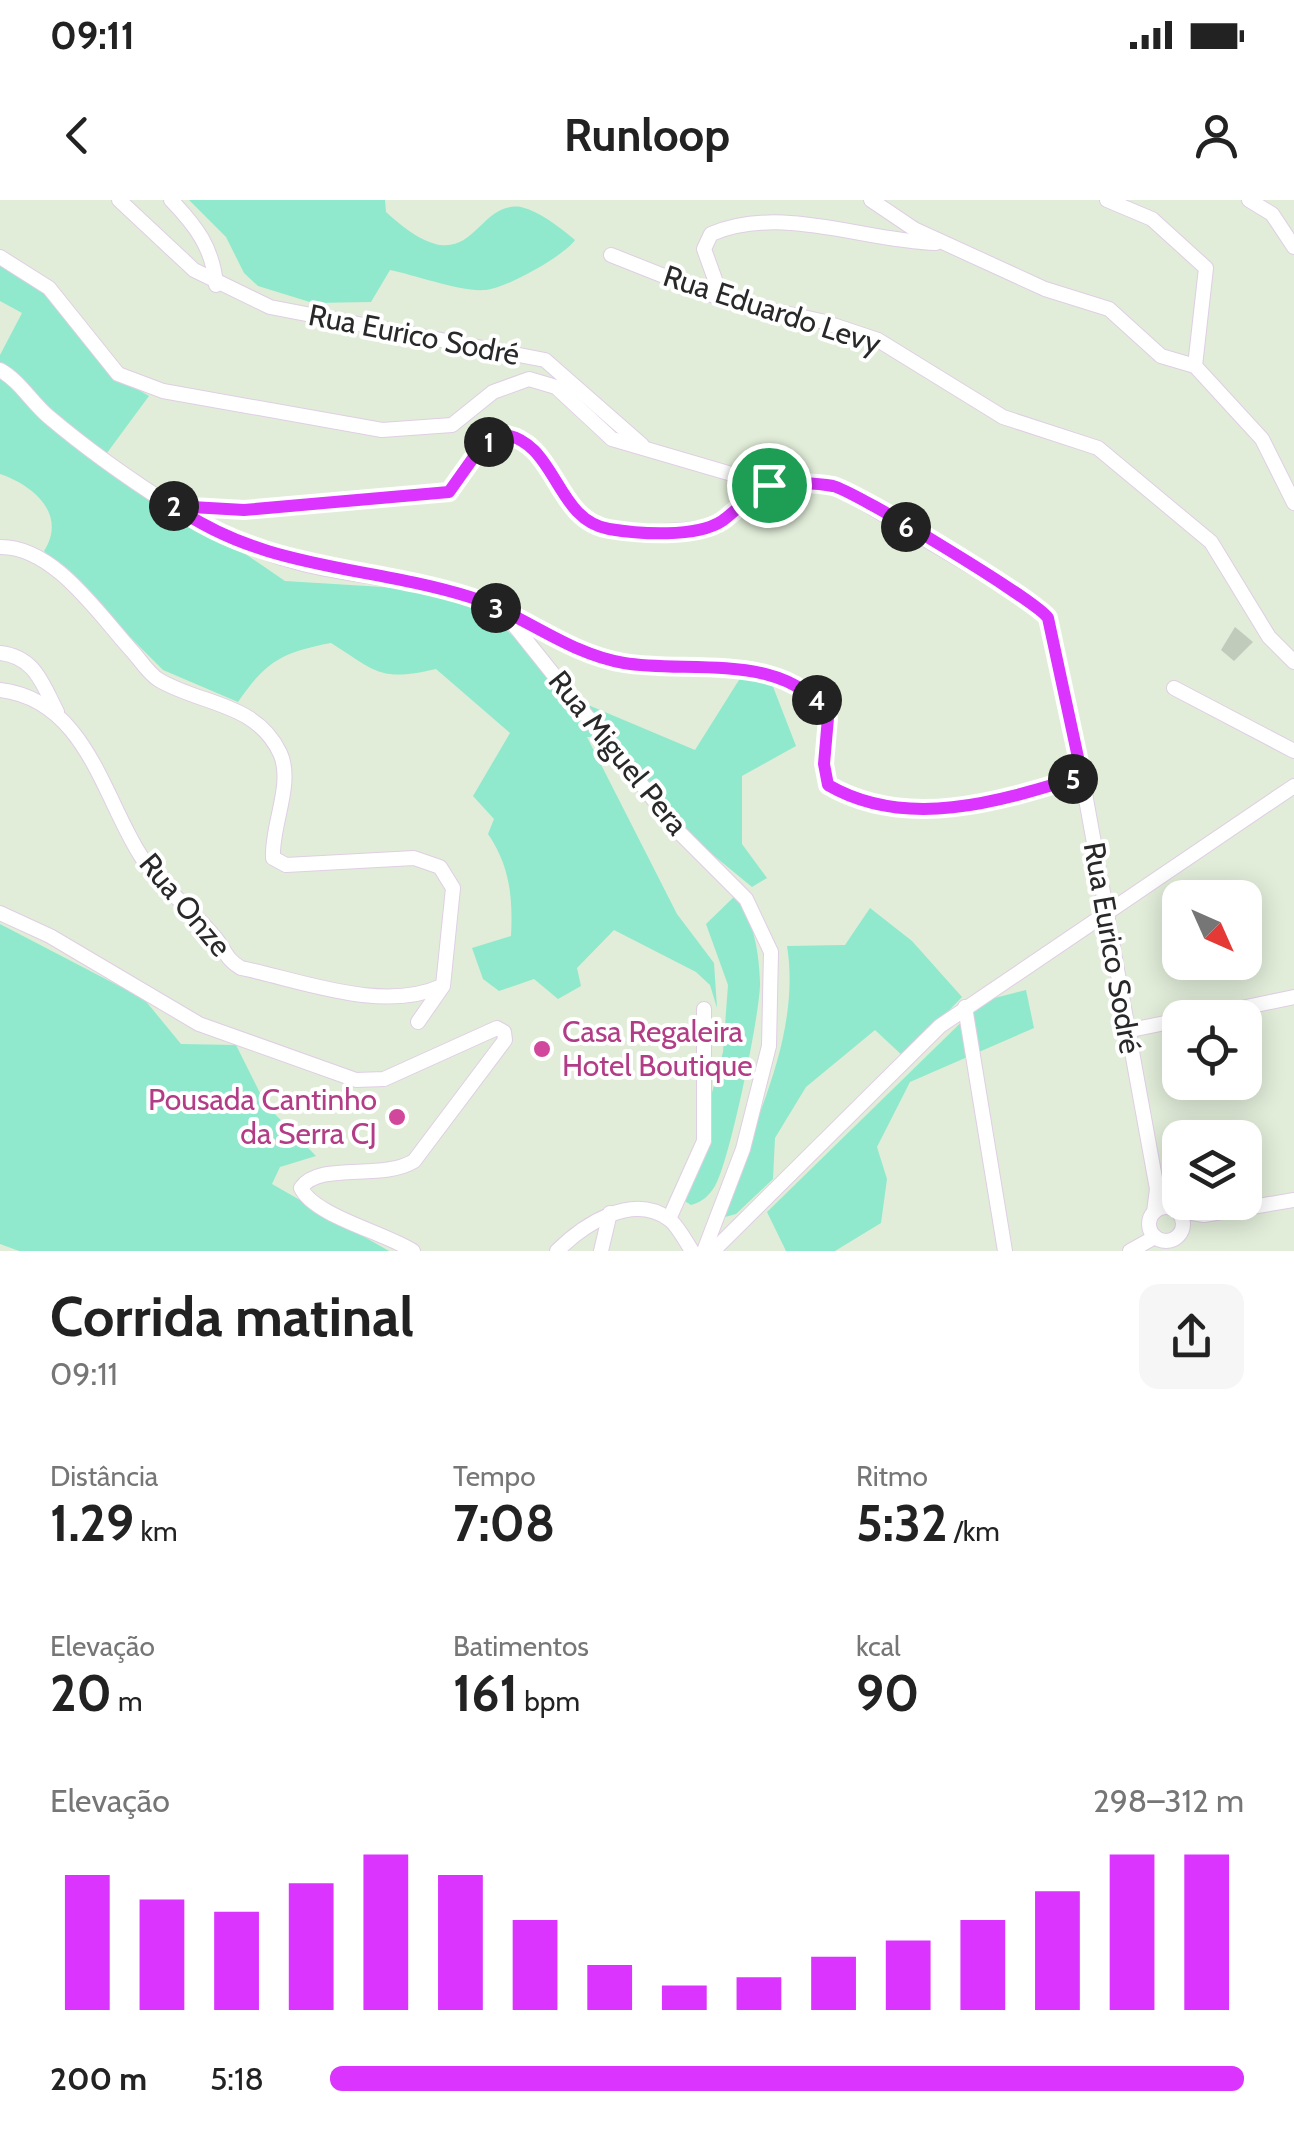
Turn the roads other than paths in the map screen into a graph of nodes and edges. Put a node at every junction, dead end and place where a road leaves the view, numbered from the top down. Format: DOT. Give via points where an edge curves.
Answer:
graph roads {
  1 [pos="119,200"];
  2 [pos="172,200"];
  3 [pos="872,200"];
  4 [pos="1107,200"];
  5 [pos="1250,200"];
  6 [pos="948,243"];
  7 [pos="1294,246"];
  8 [pos="610,255"];
  9 [pos="0,256"];
  10 [pos="216,285"];
  11 [pos="722,299"];
  12 [pos="1195,366"];
  13 [pos="4,373"];
  14 [pos="650,452"];
  15 [pos="769,485"];
  16 [pos="1294,502"];
  17 [pos="174,506"];
  18 [pos="0,546"];
  19 [pos="502,611"];
  20 [pos="0,653"];
  21 [pos="1294,662"];
  22 [pos="1174,688"];
  23 [pos="0,690"];
  24 [pos="58,713"];
  25 [pos="1294,751"];
  26 [pos="1082,776"];
  27 [pos="1294,786"];
  28 [pos="1106,913"];
  29 [pos="0,914"];
  30 [pos="443,986"];
  31 [pos="1294,997"];
  32 [pos="1262,1004"];
  33 [pos="965,1007"];
  34 [pos="704,1010"];
  35 [pos="418,1022"];
  36 [pos="1162,1024"];
  37 [pos="1126,1032"];
  38 [pos="1157,1189"];
  39 [pos="1162,1195"];
  40 [pos="1294,1200"];
  41 [pos="1262,1206"];
  42 [pos="1162,1211"];
  43 [pos="1154,1212"];
  44 [pos="610,1213"];
  45 [pos="668,1219"];
  46 [pos="1177,1220"];
  47 [pos="1198,1220"];
  48 [pos="1181,1231"];
  49 [pos="1166,1242"];
  50 [pos="1133,1248"];
  51 [pos="414,1251"];
  52 [pos="557,1251"];
  53 [pos="601,1251"];
  54 [pos="692,1251"];
  55 [pos="704,1251"];
  56 [pos="713,1251"];
  57 [pos="1006,1251"];
  1 -- 10 [label="street, Rua Eurico Sodré"];
  2 -- 10 [label="street" via="198,228 214,262"];
  3 -- 6 [label="street"];
  4 -- 12 [label="street" via="1152,220 1206,268"];
  5 -- 7 [label="street" via="1272,214"];
  6 -- 11 [label="street" via="814,226 729,226 711,234 704,249"];
  6 -- 12 [label="street" via="1045,289 1109,310 1161,356"];
  8 -- 11 [label="street, Rua Eduardo Levy"];
  9 -- 14 [label="street" via="49,288 118,374 163,391 382,430 452,425 494,392 529,379 556,386 612,439"];
  10 -- 14 [label="street, Rua Eurico Sodré" via="270,308 545,360"];
  11 -- 21 [label="street, Rua Eduardo Levy" via="878,340 1003,417 1098,448 1211,542 1269,637"];
  12 -- 16 [label="street" via="1262,439"];
  13 -- 17 [label="street" via="48,416"];
  14 -- 15 [label="street, Rua Eurico Sodré"];
  15 -- 17 [label="street" via="700,530 612,529 591,524 572,505 540,453 520,436 500,434 449,492 244,510"];
  15 -- 26 [label="street, Rua Eurico Sodré" via="835,486 1044,612"];
  17 -- 19 [label="street" via="268,553 422,584"];
  18 -- 30 [label="street" via="20,546 59,572 157,679 239,710 259,726 280,753 285,776 273,858 286,865 414,858 440,867 453,888"];
  19 -- 26 [label="street" via="578,650 622,663 732,670 804,689 828,718 828,785 856,801 916,810 995,802"];
  19 -- 55 [label="street, Rua Miguel Pera" via="681,834 746,899 772,952 769,1046 742,1149"];
  20 -- 24 [label="street, Rua Onze" via="32,664"];
  22 -- 25 [label="street"];
  23 -- 24 [label="street"];
  24 -- 30 [label="street, Rua Onze" via="109,787 139,853 228,960 386,998 417,997"];
  26 -- 28 [label="street, Rua Eurico Sodré"];
  27 -- 28 [label="street"];
  28 -- 33 [label="street"];
  28 -- 37 [label="street, Rua Eurico Sodré"];
  29 -- 51 [label="street" via="200,1024 356,1080 384,1079 498,1028 504,1032 505,1040 414,1161 397,1172 324,1173 301,1188 320,1205"];
  30 -- 35 [label="street"];
  31 -- 32 [label="street"];
  33 -- 56 [label="street"];
  33 -- 57 [label="street"];
  34 -- 45 [label="street" via="704,1142"];
  36 -- 37 [label="street"];
  37 -- 38 [label="street, Rua Eurico Sodré"];
  38 -- 39 [label="street, Rua Eurico Sodré"];
  38 -- 43 [label="street, Rua Eurico Sodré"];
  40 -- 41 [label="street"];
  42 -- 43 [label="street"];
  43 -- 49 [label="street, Rua Eurico Sodré"];
  44 -- 45 [label="street" via="638,1209"];
  44 -- 52 [label="street"];
  44 -- 53 [label="street"];
  45 -- 54 [label="street"];
  46 -- 48 [label="street, Rua Eurico Sodré"];
  47 -- 48 [label="street"];
  48 -- 49 [label="street"];
  49 -- 50 [label="street"];
}
